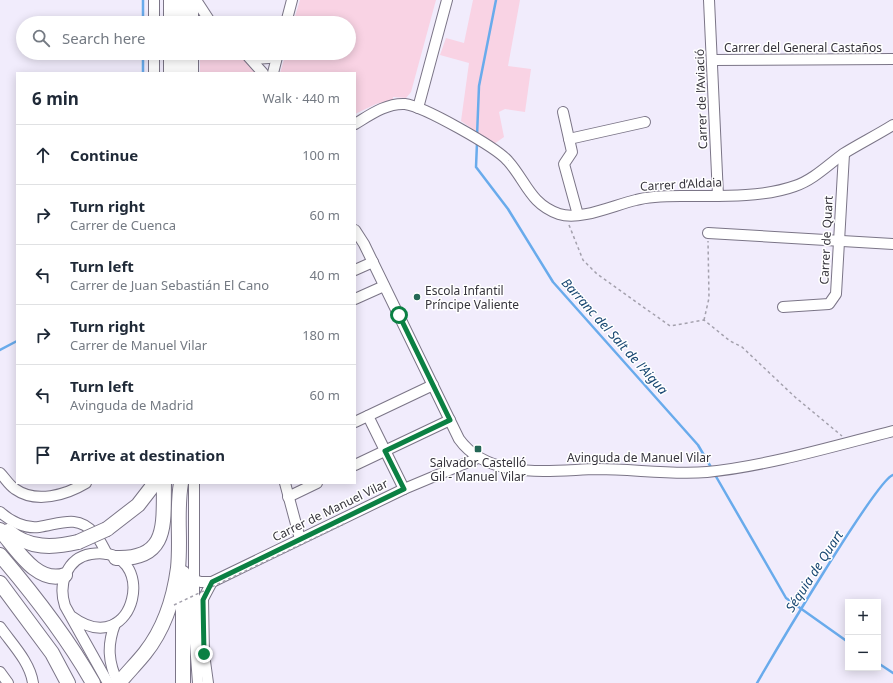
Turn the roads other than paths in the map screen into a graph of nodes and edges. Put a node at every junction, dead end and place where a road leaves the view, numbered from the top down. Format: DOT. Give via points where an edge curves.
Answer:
graph roads {
  1 [pos="154,0"];
  2 [pos="171,0"];
  3 [pos="183,0"];
  4 [pos="193,0"];
  5 [pos="196,0"];
  6 [pos="292,0"];
  7 [pos="447,0"];
  8 [pos="709,0"];
  9 [pos="154,16"];
  10 [pos="171,16"];
  11 [pos="183,16"];
  12 [pos="193,16"];
  13 [pos="206,16"];
  14 [pos="288,16"];
  15 [pos="893,59"];
  16 [pos="154,60"];
  17 [pos="171,60"];
  18 [pos="182,60"];
  19 [pos="193,60"];
  20 [pos="252,60"];
  21 [pos="276,60"];
  22 [pos="712,60"];
  23 [pos="154,72"];
  24 [pos="171,72"];
  25 [pos="182,72"];
  26 [pos="193,72"];
  27 [pos="262,72"];
  28 [pos="273,72"];
  29 [pos="418,108"];
  30 [pos="563,112"];
  31 [pos="645,122"];
  32 [pos="356,123"];
  33 [pos="893,125"];
  34 [pos="569,139"];
  35 [pos="844,154"];
  36 [pos="718,196"];
  37 [pos="578,215"];
  38 [pos="356,232"];
  39 [pos="708,233"];
  40 [pos="839,241"];
  41 [pos="893,244"];
  42 [pos="373,262"];
  43 [pos="356,270"];
  44 [pos="384,286"];
  45 [pos="356,299"];
  46 [pos="783,307"];
  47 [pos="433,385"];
  48 [pos="368,416"];
  49 [pos="450,420"];
  50 [pos="356,422"];
  51 [pos="893,431"];
  52 [pos="385,451"];
  53 [pos="478,458"];
  54 [pos="356,465"];
  55 [pos="0,473"];
  56 [pos="84,484"];
  57 [pos="154,484"];
  58 [pos="164,484"];
  59 [pos="172,484"];
  60 [pos="181,484"];
  61 [pos="181,484"];
  62 [pos="194,484"];
  63 [pos="286,484"];
  64 [pos="292,484"];
  65 [pos="315,484"];
  66 [pos="404,489"];
  67 [pos="293,495"];
  68 [pos="0,512"];
  69 [pos="0,524"];
  70 [pos="90,529"];
  71 [pos="0,530"];
  72 [pos="300,539"];
  73 [pos="87,555"];
  74 [pos="0,556"];
  75 [pos="112,556"];
  76 [pos="65,575"];
  77 [pos="194,580"];
  78 [pos="212,582"];
  79 [pos="0,583"];
  80 [pos="71,616"];
  81 [pos="115,624"];
  82 [pos="0,627"];
  83 [pos="0,672"];
  84 [pos="124,677"];
  85 [pos="8,683"];
  86 [pos="32,683"];
  87 [pos="68,683"];
  88 [pos="93,683"];
  89 [pos="108,683"];
  90 [pos="183,683"];
  91 [pos="198,683"];
  92 [pos="208,683"];
  1 -- 9 [label="street"];
  2 -- 10 [label="highway"];
  3 -- 11 [label="highway"];
  4 -- 12 [label="street"];
  5 -- 13 [label="street"];
  6 -- 14 [label="street"];
  7 -- 29 [label="street"];
  8 -- 22 [label="street, Carrer de l’Aviació"];
  15 -- 22 [label="street, Carrer del General Castaños"];
  16 -- 23 [label="street"];
  17 -- 24 [label="highway"];
  18 -- 25 [label="highway"];
  19 -- 26 [label="street"];
  20 -- 27 [label="street"];
  21 -- 28 [label="street"];
  22 -- 36 [label="street, Carrer de l’Aviació"];
  29 -- 32 [label="street, Carrer d’Aldaia" via="405,104 391,105"];
  29 -- 37 [label="street, Carrer d’Aldaia" via="502,155 539,204 565,215"];
  30 -- 34 [label="street"];
  31 -- 34 [label="street"];
  33 -- 35 [label="street, Carrer d’Aldaia"];
  34 -- 37 [label="street" via="572,152 564,164"];
  35 -- 36 [label="street, Carrer d’Aldaia" via="796,186 774,192"];
  35 -- 40 [label="street, Carrer de Quart"];
  36 -- 37 [label="street, Carrer d’Aldaia" via="643,198"];
  38 -- 42 [label="street"];
  39 -- 40 [label="street"];
  40 -- 41 [label="street"];
  40 -- 46 [label="street, Carrer de Quart" via="836,294 829,304"];
  42 -- 43 [label="street"];
  42 -- 44 [label="street"];
  44 -- 45 [label="street"];
  44 -- 47 [label="street"];
  47 -- 48 [label="street"];
  47 -- 49 [label="street"];
  48 -- 50 [label="street"];
  48 -- 52 [label="street"];
  49 -- 52 [label="street"];
  49 -- 53 [label="street" via="466,449"];
  51 -- 53 [label="street, Avinguda de Manuel Vilar" via="706,472 516,470"];
  52 -- 54 [label="street"];
  52 -- 66 [label="street"];
  53 -- 66 [label="street, Carrer de Manuel Vilar"];
  55 -- 56 [label="street" via="15,489 30,496 45,498"];
  57 -- 69 [label="highway, bridge" via="138,506 107,528 78,542 49,547 34,545 14,536"];
  58 -- 75 [label="highway" via="163,526 157,542 144,554 134,557"];
  59 -- 84 [label="highway" via="171,569 165,600 150,634"];
  60 -- 84 [label="highway" via="178,568 171,601 155,638"];
  61 -- 90 [label="highway"];
  62 -- 77 [label="street"];
  63 -- 67 [label="street"];
  64 -- 67 [label="street"];
  65 -- 67 [label="street"];
  66 -- 72 [label="street, Carrer de Manuel Vilar"];
  67 -- 72 [label="street"];
  68 -- 70 [label="street" via="17,524 38,528 64,521 79,523"];
  70 -- 73 [label="street" via="91,541"];
  70 -- 75 [label="street"];
  71 -- 76 [label="highway" via="39,572 51,578"];
  72 -- 78 [label="street, Carrer de Manuel Vilar"];
  73 -- 75 [label="street" via="97,553"];
  73 -- 76 [label="street" via="74,563"];
  74 -- 88 [label="highway" via="39,601"];
  75 -- 81 [label="street" via="128,569 133,578 134,591 130,608"];
  76 -- 80 [label="street" via="63,599"];
  77 -- 78 [label="street"];
  77 -- 91 [label="street"];
  78 -- 92 [label="street" via="205,593 203,608 204,654"];
  79 -- 87 [label="highway" via="52,653"];
  80 -- 81 [label="street" via="95,628"];
  80 -- 89 [label="street"];
  81 -- 84 [label="street" via="110,636 109,656"];
  82 -- 86 [label="street" via="24,661 32,676"];
  83 -- 85 [label="street"];
}
